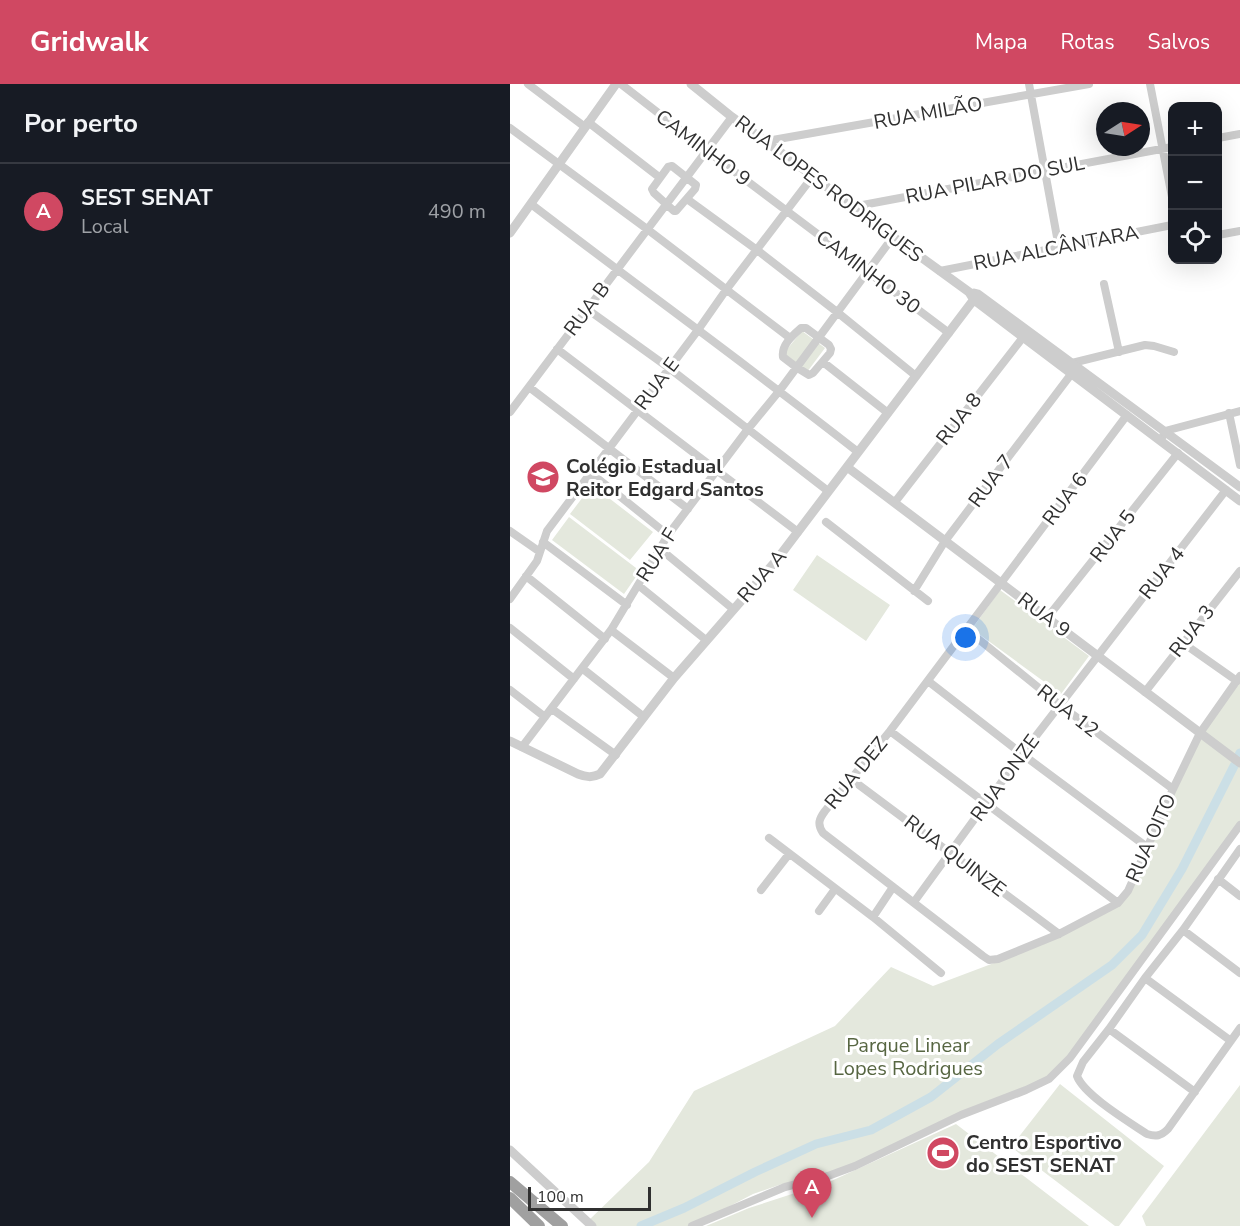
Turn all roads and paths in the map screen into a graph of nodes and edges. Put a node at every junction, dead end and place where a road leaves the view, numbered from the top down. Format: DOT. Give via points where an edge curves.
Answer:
graph roads {
  1 [pos="528,84"];
  2 [pos="616,84"];
  3 [pos="621,84"];
  4 [pos="691,84"];
  5 [pos="697,84"];
  6 [pos="1029,84"];
  7 [pos="1089,84"];
  8 [pos="1150,84"];
  9 [pos="1030,94"];
  10 [pos="714,103"];
  11 [pos="732,117"];
  12 [pos="587,124"];
  13 [pos="510,128"];
  14 [pos="1240,134"];
  15 [pos="1222,137"];
  16 [pos="767,141"];
  17 [pos="1168,147"];
  18 [pos="1162,148"];
  19 [pos="706,150"];
  20 [pos="559,163"];
  21 [pos="1044,171"];
  22 [pos="1168,175"];
  23 [pos="658,176"];
  24 [pos="687,176"];
  25 [pos="813,176"];
  26 [pos="687,199"];
  27 [pos="531,204"];
  28 [pos="665,205"];
  29 [pos="852,207"];
  30 [pos="786,211"];
  31 [pos="1168,226"];
  32 [pos="648,229"];
  33 [pos="1240,231"];
  34 [pos="510,233"];
  35 [pos="1222,234"];
  36 [pos="892,237"];
  37 [pos="1059,248"];
  38 [pos="757,250"];
  39 [pos="616,269"];
  40 [pos="940,271"];
  41 [pos="868,272"];
  42 [pos="1104,284"];
  43 [pos="726,290"];
  44 [pos="974,295"];
  45 [pos="587,309"];
  46 [pos="837,312"];
  47 [pos="698,330"];
  48 [pos="949,333"];
  49 [pos="818,336"];
  50 [pos="1024,336"];
  51 [pos="790,339"];
  52 [pos="557,349"];
  53 [pos="1119,352"];
  54 [pos="1174,352"];
  55 [pos="822,362"];
  56 [pos="1072,363"];
  57 [pos="669,368"];
  58 [pos="796,368"];
  59 [pos="1072,373"];
  60 [pos="916,376"];
  61 [pos="529,387"];
  62 [pos="780,390"];
  63 [pos="638,409"];
  64 [pos="1240,411"];
  65 [pos="510,412"];
  66 [pos="888,413"];
  67 [pos="1229,414"];
  68 [pos="1127,415"];
  69 [pos="748,429"];
  70 [pos="1163,436"];
  71 [pos="609,447"];
  72 [pos="858,452"];
  73 [pos="1178,453"];
  74 [pos="1240,465"];
  75 [pos="848,467"];
  76 [pos="717,470"];
  77 [pos="591,473"];
  78 [pos="1240,487"];
  79 [pos="1226,490"];
  80 [pos="828,491"];
  81 [pos="1240,501"];
  82 [pos="895,502"];
  83 [pos="688,509"];
  84 [pos="826,522"];
  85 [pos="510,531"];
  86 [pos="798,532"];
  87 [pos="668,535"];
  88 [pos="945,541"];
  89 [pos="543,542"];
  90 [pos="659,549"];
  91 [pos="540,552"];
  92 [pos="1240,571"];
  93 [pos="526,576"];
  94 [pos="1002,583"];
  95 [pos="639,585"];
  96 [pos="914,591"];
  97 [pos="511,597"];
  98 [pos="928,601"];
  99 [pos="627,605"];
  100 [pos="734,609"];
  101 [pos="1047,618"];
  102 [pos="510,628"];
  103 [pos="966,629"];
  104 [pos="612,630"];
  105 [pos="605,639"];
  106 [pos="706,640"];
  107 [pos="1183,643"];
  108 [pos="1098,656"];
  109 [pos="583,669"];
  110 [pos="675,678"];
  111 [pos="1238,678"];
  112 [pos="574,679"];
  113 [pos="928,681"];
  114 [pos="510,690"];
  115 [pos="1145,692"];
  116 [pos="1059,705"];
  117 [pos="552,709"];
  118 [pos="545,717"];
  119 [pos="644,717"];
  120 [pos="890,731"];
  121 [pos="1200,733"];
  122 [pos="510,741"];
  123 [pos="522,747"];
  124 [pos="1022,754"];
  125 [pos="616,755"];
  126 [pos="1240,763"];
  127 [pos="851,779"];
  128 [pos="1173,789"];
  129 [pos="986,802"];
  130 [pos="1240,825"];
  131 [pos="769,838"];
  132 [pos="1147,847"];
  133 [pos="1240,849"];
  134 [pos="951,853"];
  135 [pos="789,854"];
  136 [pos="1218,879"];
  137 [pos="893,887"];
  138 [pos="835,889"];
  139 [pos="761,890"];
  140 [pos="1240,896"];
  141 [pos="914,902"];
  142 [pos="1118,903"];
  143 [pos="819,911"];
  144 [pos="873,917"];
  145 [pos="1183,930"];
  146 [pos="1059,934"];
  147 [pos="983,956"];
  148 [pos="1240,973"];
  149 [pos="941,974"];
  150 [pos="1145,978"];
  151 [pos="1240,1028"];
  152 [pos="1108,1029"];
  153 [pos="1231,1041"];
  154 [pos="1195,1092"];
  155 [pos="510,1150"];
  156 [pos="510,1182"];
  157 [pos="510,1198"];
  158 [pos="510,1206"];
  159 [pos="537,1224"];
  160 [pos="562,1226"];
  161 [pos="592,1226"];
  162 [pos="692,1226"];
  1 -- 12 [label="street"];
  2 -- 12 [label="street"];
  3 -- 19 [label="street, CAMINHO 9"];
  4 -- 10 [label="street, RUA LOPES RODRIGUES"];
  5 -- 10 [label="street"];
  6 -- 9 [label="street"];
  7 -- 9 [label="street, RUA MILÃO"];
  8 -- 18 [label="street"];
  9 -- 16 [label="street, RUA MILÃO"];
  9 -- 21 [label="street"];
  10 -- 11 [label="street, RUA LOPES RODRIGUES"];
  11 -- 16 [label="street, RUA LOPES RODRIGUES"];
  11 -- 19 [label="street"];
  12 -- 20 [label="street"];
  12 -- 23 [label="street"];
  13 -- 20 [label="street"];
  14 -- 15 [label="street"];
  16 -- 25 [label="street, RUA LOPES RODRIGUES"];
  17 -- 18 [label="street, RUA PILAR DO SUL"];
  18 -- 21 [label="street, RUA PILAR DO SUL"];
  18 -- 22 [label="street"];
  19 -- 24 [label="street"];
  19 -- 30 [label="street, CAMINHO 9"];
  20 -- 27 [label="street"];
  20 -- 32 [label="street"];
  21 -- 29 [label="street, RUA PILAR DO SUL"];
  21 -- 37 [label="street"];
  23 -- 24 [label="street" via="668,166"];
  23 -- 28 [label="street" via="652,190"];
  24 -- 26 [label="street" via="696,185"];
  24 -- 28 [label="street, RUA B"];
  25 -- 29 [label="street, RUA LOPES RODRIGUES"];
  25 -- 30 [label="street, RUA E"];
  26 -- 28 [label="street" via="676,211"];
  26 -- 38 [label="street"];
  27 -- 34 [label="street"];
  27 -- 39 [label="street"];
  28 -- 32 [label="street, RUA B"];
  29 -- 36 [label="street, RUA LOPES RODRIGUES"];
  30 -- 38 [label="street, RUA E"];
  30 -- 41 [label="street, CAMINHO 30"];
  31 -- 37 [label="street, RUA ALCÂNTARA"];
  32 -- 39 [label="street, RUA B"];
  32 -- 43 [label="street"];
  33 -- 35 [label="street"];
  36 -- 40 [label="street, RUA LOPES RODRIGUES"];
  36 -- 41 [label="street"];
  37 -- 40 [label="street, RUA ALCÂNTARA"];
  38 -- 43 [label="street, RUA E"];
  38 -- 46 [label="street"];
  39 -- 45 [label="street, RUA B"];
  39 -- 47 [label="street"];
  40 -- 44 [label="street, RUA LOPES RODRIGUES"];
  41 -- 46 [label="street"];
  41 -- 48 [label="street, CAMINHO 30"];
  42 -- 53 [label="street"];
  43 -- 47 [label="street, RUA E"];
  43 -- 51 [label="street"];
  44 -- 48 [label="street, RUA A"];
  44 -- 50 [label="street, RUA LOPES RODRIGUES"];
  44 -- 56 [label="street, RUA LOPES RODRIGUES"];
  45 -- 52 [label="street, RUA B"];
  45 -- 57 [label="street"];
  46 -- 49 [label="street"];
  46 -- 60 [label="street"];
  47 -- 57 [label="street, RUA E"];
  47 -- 62 [label="street"];
  48 -- 60 [label="street, RUA A"];
  49 -- 51 [label="street" via="804,327"];
  49 -- 55 [label="street" via="831,349"];
  49 -- 58 [label="street, RUA F"];
  50 -- 59 [label="street, RUA LOPES RODRIGUES"];
  50 -- 82 [label="street, RUA 8"];
  51 -- 58 [label="street" via="782,354"];
  52 -- 61 [label="street, RUA B"];
  52 -- 63 [label="street"];
  53 -- 54 [label="street" via="1149,345"];
  53 -- 56 [label="street"];
  55 -- 58 [label="street" via="809,375"];
  55 -- 66 [label="street"];
  56 -- 70 [label="street, RUA LOPES RODRIGUES"];
  57 -- 63 [label="street, RUA E"];
  57 -- 69 [label="street"];
  58 -- 62 [label="street, RUA F"];
  59 -- 68 [label="street, RUA LOPES RODRIGUES"];
  59 -- 88 [label="street, RUA 7"];
  60 -- 66 [label="street, RUA A"];
  61 -- 65 [label="street, RUA B"];
  61 -- 71 [label="street"];
  62 -- 69 [label="street, RUA F"];
  62 -- 72 [label="street"];
  63 -- 71 [label="street, RUA E"];
  63 -- 76 [label="street"];
  64 -- 67 [label="street"];
  66 -- 72 [label="street, RUA A"];
  67 -- 70 [label="street"];
  67 -- 74 [label="street"];
  68 -- 70 [label="street, RUA LOPES RODRIGUES"];
  68 -- 94 [label="street, RUA 6"];
  69 -- 76 [label="street, RUA F"];
  69 -- 80 [label="street"];
  70 -- 73 [label="street, RUA LOPES RODRIGUES"];
  70 -- 78 [label="street, RUA LOPES RODRIGUES"];
  71 -- 77 [label="street, RUA E"];
  71 -- 83 [label="street"];
  72 -- 75 [label="street, RUA A"];
  73 -- 79 [label="street, RUA LOPES RODRIGUES"];
  73 -- 101 [label="street, RUA 5"];
  75 -- 80 [label="street, RUA A"];
  75 -- 82 [label="street, RUA 9"];
  76 -- 83 [label="street, RUA F"];
  76 -- 86 [label="street"];
  77 -- 87 [label="street"];
  77 -- 89 [label="street, RUA E"];
  79 -- 81 [label="street, RUA LOPES RODRIGUES"];
  79 -- 108 [label="street, RUA 4"];
  80 -- 86 [label="street, RUA A"];
  82 -- 88 [label="street, RUA 9"];
  83 -- 87 [label="street, RUA F"];
  84 -- 96 [label="street"];
  85 -- 91 [label="street"];
  86 -- 100 [label="street, RUA A"];
  87 -- 90 [label="street, RUA F"];
  88 -- 94 [label="street, RUA 9"];
  88 -- 96 [label="street, RUA 7"];
  89 -- 91 [label="street, RUA E"];
  89 -- 99 [label="street"];
  90 -- 95 [label="street, RUA F"];
  90 -- 100 [label="street"];
  91 -- 93 [label="street, RUA E"];
  92 -- 107 [label="street, RUA 3"];
  93 -- 97 [label="street, RUA E"];
  93 -- 105 [label="street"];
  94 -- 101 [label="street, RUA 9"];
  94 -- 103 [label="street, RUA DEZ"];
  95 -- 99 [label="street, RUA F"];
  95 -- 106 [label="street"];
  96 -- 98 [label="street"];
  99 -- 104 [label="street, RUA F"];
  100 -- 106 [label="street, RUA A"];
  101 -- 108 [label="street, RUA 9"];
  102 -- 112 [label="street"];
  103 -- 113 [label="street, RUA DEZ"];
  103 -- 116 [label="street, RUA 12"];
  104 -- 105 [label="street, RUA F"];
  104 -- 110 [label="street"];
  105 -- 109 [label="street, RUA F"];
  106 -- 110 [label="street, RUA A"];
  107 -- 111 [label="street"];
  107 -- 115 [label="street, RUA 3"];
  108 -- 115 [label="street, RUA 9"];
  108 -- 116 [label="street, RUA ONZE"];
  109 -- 112 [label="street, RUA F"];
  109 -- 119 [label="street"];
  110 -- 119 [label="street, RUA A"];
  111 -- 121 [label="street, RUA OITO"];
  112 -- 117 [label="street, RUA F"];
  113 -- 120 [label="street, RUA DEZ"];
  113 -- 124 [label="street"];
  114 -- 118 [label="street"];
  115 -- 121 [label="street, RUA 9"];
  116 -- 124 [label="street, RUA ONZE"];
  116 -- 128 [label="street, RUA 12"];
  117 -- 118 [label="street, RUA F"];
  117 -- 125 [label="street"];
  118 -- 123 [label="street, RUA F"];
  119 -- 125 [label="street, RUA A"];
  120 -- 127 [label="street, RUA DEZ"];
  120 -- 129 [label="street"];
  121 -- 126 [label="street, RUA 9"];
  121 -- 128 [label="street, RUA OITO"];
  122 -- 123 [label="street, RUA A"];
  123 -- 125 [label="street, RUA A" via="587,777 600,774"];
  124 -- 129 [label="street, RUA ONZE"];
  124 -- 132 [label="street"];
  127 -- 134 [label="street, RUA QUINZE"];
  127 -- 137 [label="street, RUA DEZ" via="825,811 819,825 823,833"];
  128 -- 132 [label="street, RUA OITO"];
  129 -- 134 [label="street, RUA ONZE"];
  129 -- 142 [label="street"];
  130 -- 162 [label="street" via="1070,1058 1049,1079 961,1115 855,1166 785,1186"];
  131 -- 135 [label="street"];
  132 -- 142 [label="street, RUA OITO" via="1128,891"];
  133 -- 136 [label="street"];
  134 -- 141 [label="street, RUA ONZE"];
  134 -- 146 [label="street, RUA QUINZE"];
  135 -- 138 [label="street"];
  135 -- 139 [label="street"];
  136 -- 140 [label="street"];
  136 -- 145 [label="street"];
  137 -- 141 [label="street, RUA DEZ"];
  137 -- 144 [label="street"];
  138 -- 143 [label="street"];
  138 -- 144 [label="street"];
  141 -- 147 [label="street, RUA DEZ"];
  142 -- 146 [label="street, RUA OITO"];
  144 -- 149 [label="street"];
  145 -- 148 [label="street"];
  145 -- 150 [label="street"];
  146 -- 147 [label="street, RUA OITO" via="998,959"];
  150 -- 152 [label="street"];
  150 -- 153 [label="street"];
  151 -- 153 [label="street"];
  152 -- 154 [label="street"];
  152 -- 154 [label="street" via="1077,1076 1099,1101 1147,1134 1156,1136 1168,1129"];
  153 -- 154 [label="street"];
  155 -- 161 [label="street"];
  156 -- 160 [label="highway"];
  157 -- 159 [label="highway"];
  158 -- 159 [label="highway"];
}
